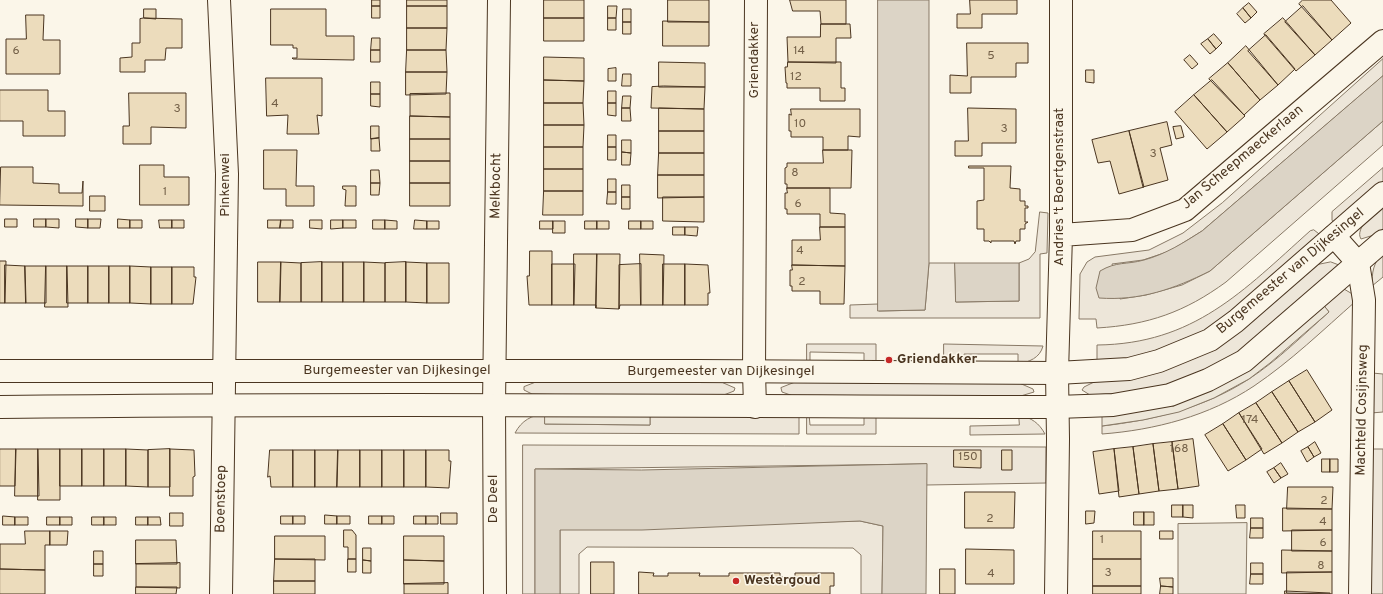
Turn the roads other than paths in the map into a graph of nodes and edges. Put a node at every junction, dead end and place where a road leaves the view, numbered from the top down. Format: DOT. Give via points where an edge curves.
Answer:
graph roads {
  1 [pos="219,0"];
  2 [pos="499,0"];
  3 [pos="756,0"];
  4 [pos="1061,0"];
  5 [pos="1383,41"];
  6 [pos="1383,193"];
  7 [pos="1061,235"];
  8 [pos="1334,236"];
  9 [pos="1383,241"];
  10 [pos="1358,263"];
  11 [pos="223,370"];
  12 [pos="0,371"];
  13 [pos="495,371"];
  14 [pos="754,372"];
  15 [pos="1057,373"];
  16 [pos="494,404"];
  17 [pos="223,405"];
  18 [pos="0,407"];
  19 [pos="755,407"];
  20 [pos="1057,407"];
  21 [pos="221,594"];
  22 [pos="494,594"];
  23 [pos="1056,594"];
  24 [pos="1360,594"];
  1 -- 11 [label="street, Pinkenwei" via="227,174"];
  2 -- 13 [label="street, Melkbocht"];
  3 -- 14 [label="street, Griendakker"];
  4 -- 7 [label="street, Andries 't Boertgenstraat"];
  5 -- 7 [label="street, Jan Scheepmaeckerlaan" via="1185,210 1132,230"];
  6 -- 8 [label="street, Burgemeester van Dijkesingel"];
  7 -- 15 [label="street, Andries 't Boertgenstraat"];
  8 -- 10 [label="street"];
  8 -- 15 [label="street, Burgemeester van Dijkesingel" via="1236,321 1210,340 1159,361 1129,369"];
  9 -- 10 [label="street"];
  10 -- 20 [label="street" via="1244,361 1208,380 1170,395 1113,405"];
  10 -- 24 [label="street, Machteld Cosijnsweg" via="1364,300"];
  11 -- 12 [label="street, Burgemeester van Dijkesingel"];
  11 -- 13 [label="street, Burgemeester van Dijkesingel"];
  11 -- 17 [label="street, Pinkenwei"];
  13 -- 14 [label="street, Burgemeester van Dijkesingel"];
  13 -- 16 [label="street, Melkbocht"];
  14 -- 15 [label="street, Burgemeester van Dijkesingel"];
  14 -- 19 [label="street, Griendakker"];
  15 -- 20 [label="street, Andries 't Boertgenstraat"];
  16 -- 17 [label="street"];
  16 -- 19 [label="street"];
  16 -- 22 [label="street, De Deel"];
  17 -- 18 [label="street"];
  17 -- 21 [label="street, Boenstoep"];
  19 -- 20 [label="street"];
  20 -- 23 [label="street, Andries 't Boertgenstraat"];
}
